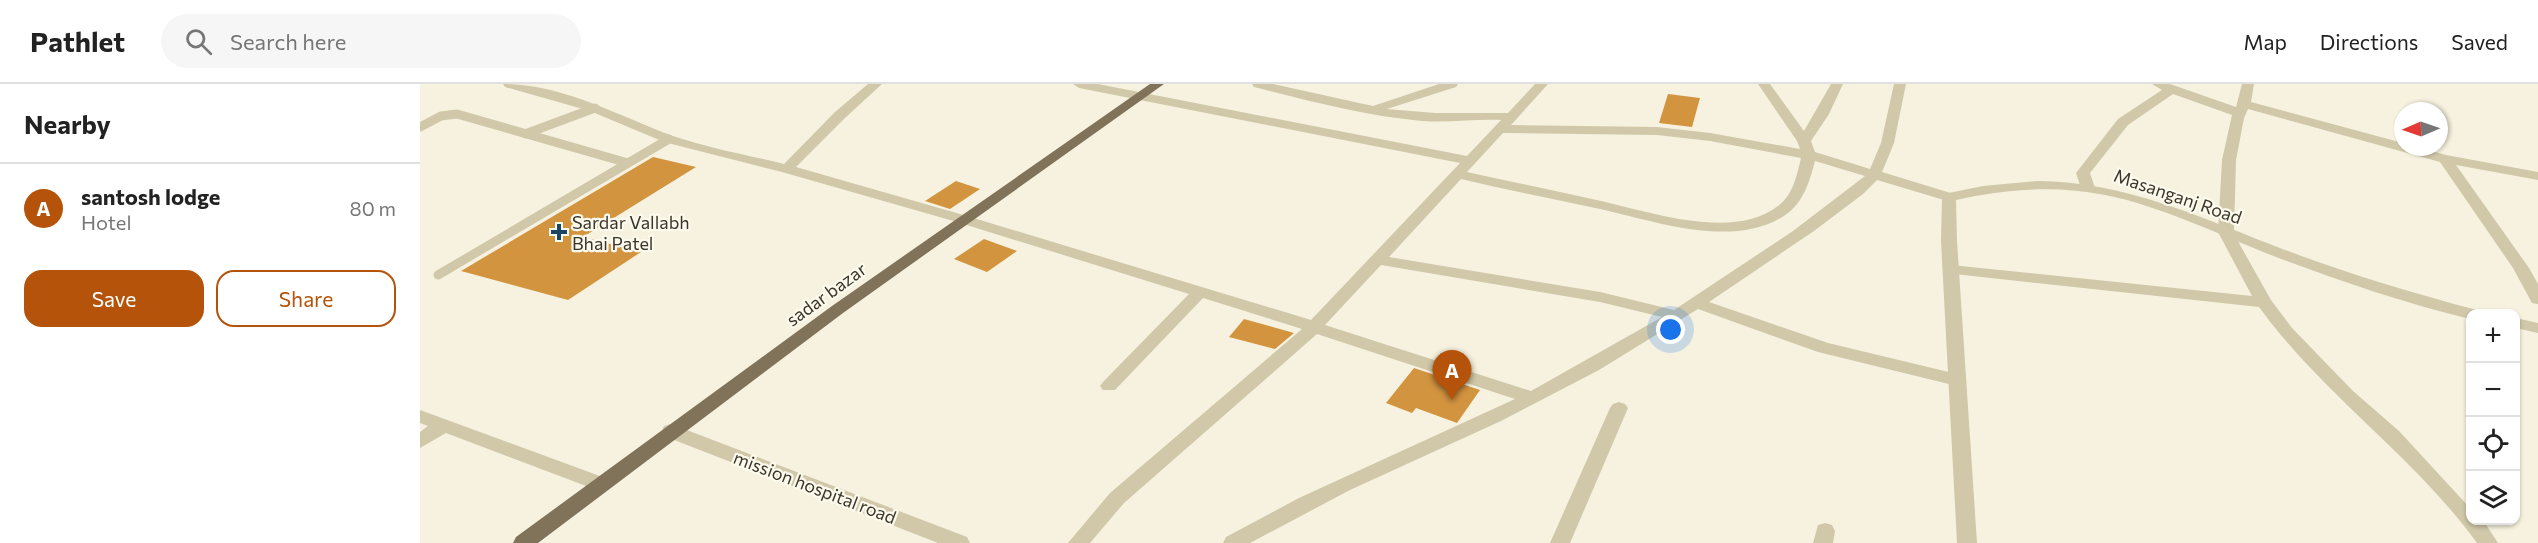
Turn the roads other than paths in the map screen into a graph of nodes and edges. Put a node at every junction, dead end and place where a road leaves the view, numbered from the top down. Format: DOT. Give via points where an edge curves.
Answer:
graph roads {
  1 [pos="509,84"];
  2 [pos="876,84"];
  3 [pos="1079,84"];
  4 [pos="1158,84"];
  5 [pos="1258,84"];
  6 [pos="1452,84"];
  7 [pos="1542,84"];
  8 [pos="1764,84"];
  9 [pos="1837,84"];
  10 [pos="1900,84"];
  11 [pos="2158,84"];
  12 [pos="2248,84"];
  13 [pos="2172,89"];
  14 [pos="1139,97"];
  15 [pos="596,108"];
  16 [pos="1375,109"];
  17 [pos="2241,109"];
  18 [pos="1506,123"];
  19 [pos="420,127"];
  20 [pos="525,134"];
  21 [pos="669,139"];
  22 [pos="1807,148"];
  23 [pos="2445,159"];
  24 [pos="1471,161"];
  25 [pos="628,163"];
  26 [pos="787,169"];
  27 [pos="1458,174"];
  28 [pos="1874,175"];
  29 [pos="2538,176"];
  30 [pos="2088,188"];
  31 [pos="1949,197"];
  32 [pos="962,219"];
  33 [pos="2226,232"];
  34 [pos="1377,259"];
  35 [pos="1951,270"];
  36 [pos="438,275"];
  37 [pos="1200,292"];
  38 [pos="2538,299"];
  39 [pos="2264,302"];
  40 [pos="1696,303"];
  41 [pos="2466,313"];
  42 [pos="1675,315"];
  43 [pos="2520,324"];
  44 [pos="1314,327"];
  45 [pos="2538,328"];
  46 [pos="1957,380"];
  47 [pos="1109,386"];
  48 [pos="1532,398"];
  49 [pos="1619,408"];
  50 [pos="420,416"];
  51 [pos="445,424"];
  52 [pos="671,431"];
  53 [pos="420,441"];
  54 [pos="601,484"];
  55 [pos="2466,515"];
  56 [pos="2475,525"];
  57 [pos="523,543"];
  58 [pos="960,543"];
  59 [pos="1078,543"];
  60 [pos="1233,543"];
  61 [pos="1560,543"];
  62 [pos="1966,543"];
  63 [pos="2488,543"];
  1 -- 15 [label="street"];
  2 -- 26 [label="street"];
  3 -- 14 [label="street"];
  4 -- 14 [label="main road, sadar bazar"];
  5 -- 16 [label="street"];
  6 -- 16 [label="street"];
  7 -- 18 [label="street"];
  8 -- 22 [label="street"];
  9 -- 22 [label="street"];
  10 -- 28 [label="street" via="1890,133"];
  11 -- 13 [label="street"];
  12 -- 17 [label="street"];
  13 -- 17 [label="street"];
  13 -- 30 [label="street" via="2123,122 2083,173"];
  14 -- 24 [label="street"];
  14 -- 32 [label="main road, sadar bazar"];
  15 -- 20 [label="lane"];
  15 -- 21 [label="street"];
  16 -- 18 [label="street" via="1426,117 1488,114"];
  17 -- 23 [label="street"];
  17 -- 33 [label="street" via="2229,160"];
  18 -- 22 [label="street" via="1657,131"];
  18 -- 24 [label="street"];
  19 -- 20 [label="lane" via="441,116 457,114"];
  20 -- 25 [label="lane"];
  21 -- 25 [label="lane"];
  21 -- 26 [label="street"];
  22 -- 27 [label="street" via="1805,177 1792,202 1775,215 1750,224 1725,226 1673,220"];
  22 -- 28 [label="street"];
  23 -- 29 [label="street"];
  23 -- 38 [label="street"];
  24 -- 27 [label="street"];
  25 -- 36 [label="lane"];
  26 -- 32 [label="street"];
  27 -- 34 [label="street"];
  28 -- 31 [label="street"];
  28 -- 40 [label="street" via="1814,225"];
  30 -- 31 [label="street, Masanganj Road" via="1986,188"];
  30 -- 33 [label="street, Masanganj Road" via="2130,197"];
  31 -- 35 [label="street"];
  32 -- 37 [label="street"];
  32 -- 52 [label="main road, sadar bazar"];
  33 -- 39 [label="street"];
  33 -- 41 [label="street, Masanganj Road" via="2364,285"];
  34 -- 42 [label="street" via="1600,297"];
  34 -- 44 [label="street"];
  35 -- 39 [label="street"];
  35 -- 46 [label="street"];
  37 -- 44 [label="street"];
  37 -- 47 [label="street"];
  39 -- 55 [label="street" via="2313,362 2392,436"];
  40 -- 42 [label="street"];
  40 -- 46 [label="street" via="1824,348"];
  42 -- 48 [label="street"];
  43 -- 45 [label="street"];
  44 -- 48 [label="street"];
  44 -- 59 [label="street" via="1117,498"];
  46 -- 62 [label="street"];
  48 -- 60 [label="street" via="1356,477"];
  49 -- 61 [label="street"];
  50 -- 51 [label="street"];
  51 -- 53 [label="street"];
  51 -- 54 [label="street"];
  52 -- 54 [label="main road, sadar bazar"];
  52 -- 58 [label="street, mission hospital road"];
  54 -- 57 [label="main road, sadar bazar"];
  56 -- 63 [label="street"];
}
